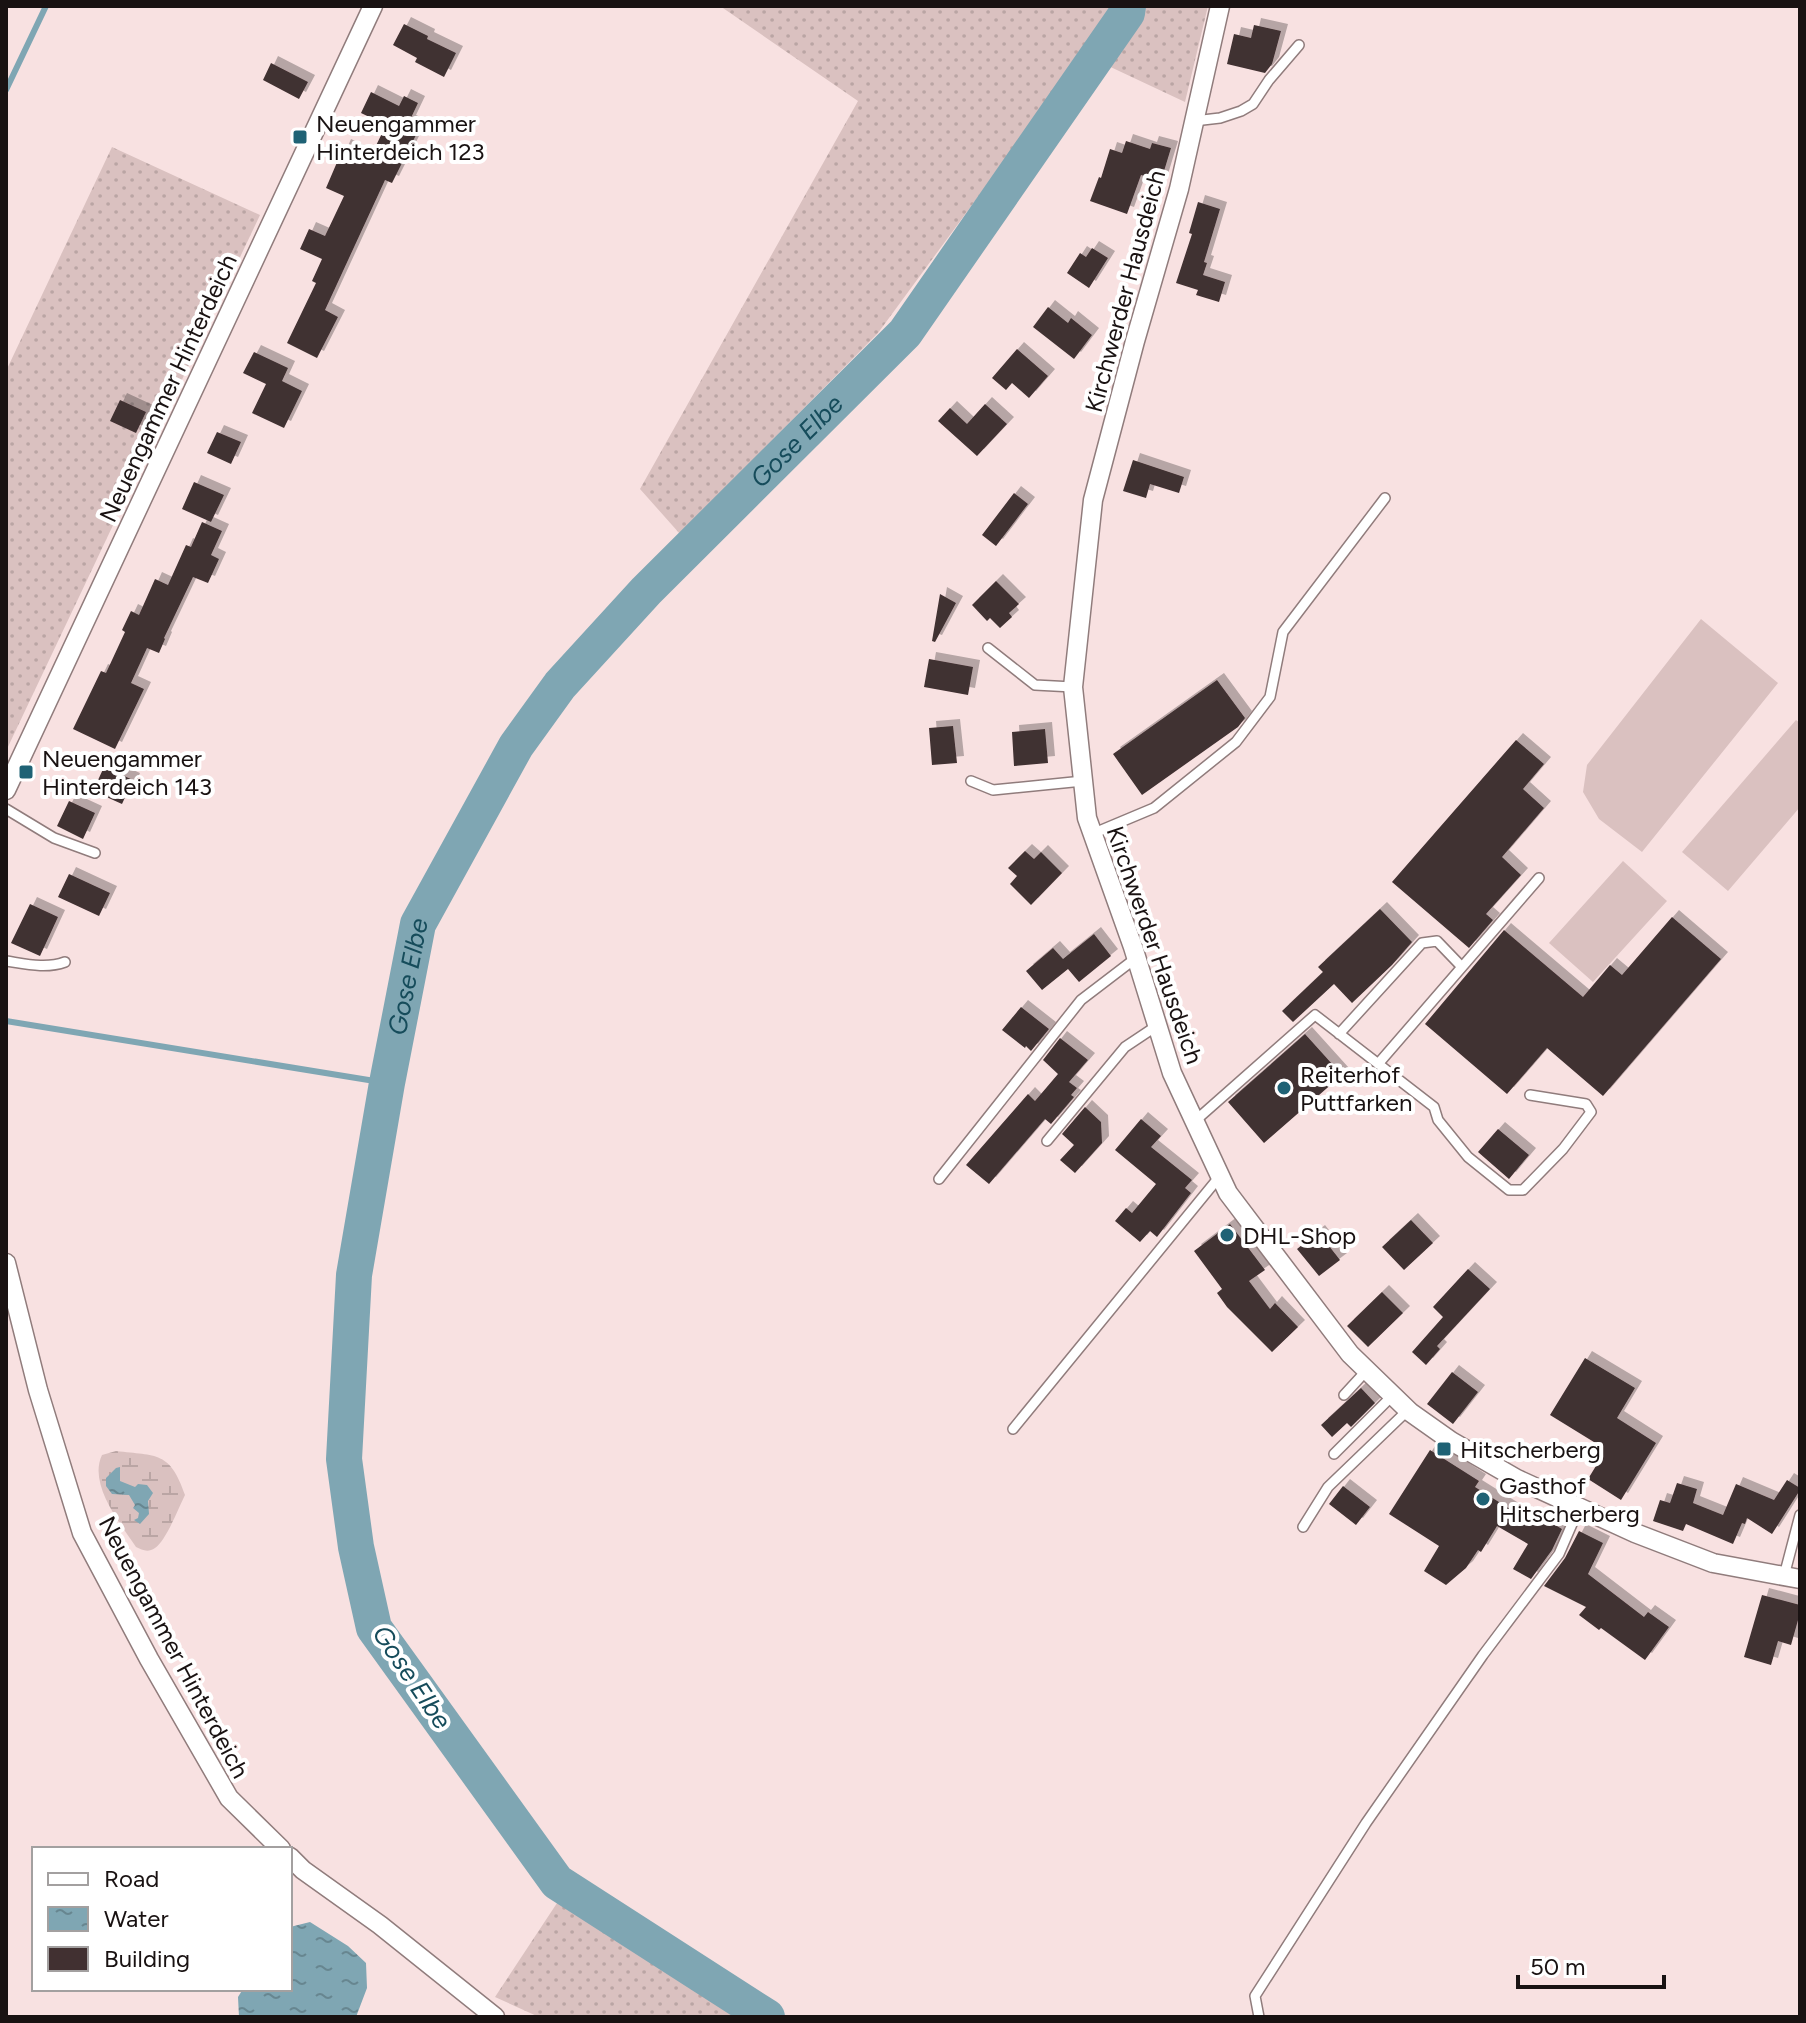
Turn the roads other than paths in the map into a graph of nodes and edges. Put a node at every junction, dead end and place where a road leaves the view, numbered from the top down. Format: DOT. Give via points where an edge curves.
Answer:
graph roads {
  1 [pos="373,6"];
  2 [pos="1220,6"];
  3 [pos="1299,45"];
  4 [pos="1194,121"];
  5 [pos="1385,498"];
  6 [pos="988,648"];
  7 [pos="1073,687"];
  8 [pos="971,781"];
  9 [pos="1083,781"];
  10 [pos="6,790"];
  11 [pos="6,809"];
  12 [pos="1092,834"];
  13 [pos="95,853"];
  14 [pos="1539,878"];
  15 [pos="1136,958"];
  16 [pos="6,961"];
  17 [pos="65,962"];
  18 [pos="1462,967"];
  19 [pos="1158,1025"];
  20 [pos="1339,1034"];
  21 [pos="1378,1064"];
  22 [pos="1530,1095"];
  23 [pos="1195,1121"];
  24 [pos="1047,1141"];
  25 [pos="1220,1176"];
  26 [pos="939,1179"];
  27 [pos="6,1263"];
  28 [pos="1367,1370"];
  29 [pos="1344,1395"];
  30 [pos="1393,1395"];
  31 [pos="1408,1410"];
  32 [pos="1013,1429"];
  33 [pos="1334,1454"];
  34 [pos="1579,1508"];
  35 [pos="1800,1515"];
  36 [pos="1303,1527"];
  37 [pos="1792,1578"];
  38 [pos="279,1847"];
  39 [pos="292,1859"];
  40 [pos="495,2017"];
  41 [pos="1259,2017"];
  1 -- 10 [label="street, Neuengammer Hinterdeich"];
  2 -- 4 [label="street, Kirchwerder Hausdeich"];
  3 -- 4 [label="lane" via="1253,104 1220,118"];
  4 -- 7 [label="street, Kirchwerder Hausdeich" via="1093,500"];
  5 -- 12 [label="lane" via="1283,632 1270,697 1236,742 1154,808"];
  6 -- 7 [label="lane" via="1035,685"];
  7 -- 9 [label="street, Kirchwerder Hausdeich"];
  8 -- 9 [label="lane" via="993,790"];
  9 -- 12 [label="street, Kirchwerder Hausdeich"];
  11 -- 13 [label="lane" via="54,838"];
  12 -- 15 [label="street, Kirchwerder Hausdeich"];
  14 -- 18 [label="lane"];
  15 -- 19 [label="street, Kirchwerder Hausdeich"];
  15 -- 26 [label="lane" via="1081,1000"];
  16 -- 17 [label="lane" via="43,966"];
  18 -- 20 [label="lane" via="1437,941 1422,943"];
  18 -- 21 [label="lane"];
  19 -- 23 [label="street, Kirchwerder Hausdeich" via="1172,1073"];
  19 -- 24 [label="lane" via="1125,1047"];
  20 -- 21 [label="lane"];
  20 -- 23 [label="lane" via="1315,1015"];
  21 -- 22 [label="lane" via="1434,1107 1438,1120 1468,1157 1509,1190 1523,1190 1591,1112 1586,1104"];
  23 -- 25 [label="street, Kirchwerder Hausdeich"];
  25 -- 28 [label="street, Kirchwerder Hausdeich"];
  25 -- 32 [label="lane"];
  27 -- 38 [label="street, Neuengammer Hinterdeich" via="82,1533 229,1798"];
  28 -- 29 [label="lane"];
  28 -- 30 [label="street, Kirchwerder Hausdeich"];
  30 -- 31 [label="street, Kirchwerder Hausdeich"];
  30 -- 33 [label="lane"];
  31 -- 34 [label="street, Kirchwerder Hausdeich" via="1517,1479"];
  31 -- 36 [label="lane" via="1328,1487"];
  34 -- 37 [label="street, Kirchwerder Hausdeich" via="1713,1563"];
  34 -- 41 [label="lane" via="1559,1554 1366,1823 1255,1996"];
  35 -- 37 [label="lane"];
  39 -- 40 [label="street"];
}
